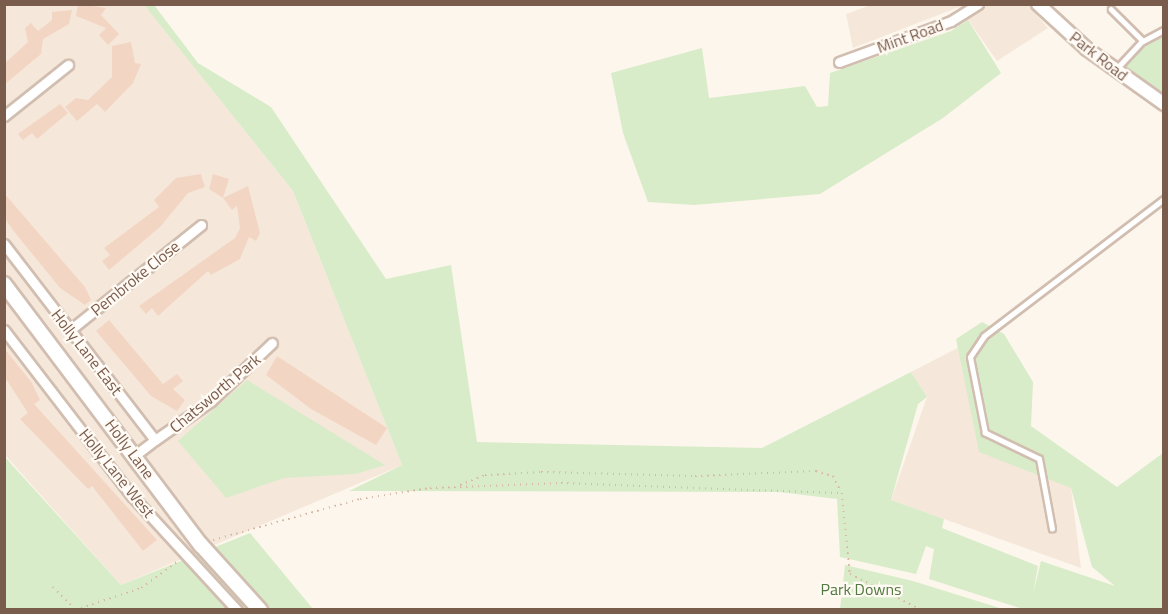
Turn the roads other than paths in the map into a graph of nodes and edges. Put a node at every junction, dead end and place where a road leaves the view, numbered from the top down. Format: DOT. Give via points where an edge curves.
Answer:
graph roads {
  1 [pos="978,4"];
  2 [pos="1038,4"];
  3 [pos="1111,9"];
  4 [pos="1164,30"];
  5 [pos="1143,41"];
  6 [pos="839,62"];
  7 [pos="68,65"];
  8 [pos="1116,70"];
  9 [pos="1164,104"];
  10 [pos="4,116"];
  11 [pos="1164,199"];
  12 [pos="201,225"];
  13 [pos="4,244"];
  14 [pos="4,284"];
  15 [pos="4,330"];
  16 [pos="70,330"];
  17 [pos="272,343"];
  18 [pos="155,440"];
  19 [pos="135,455"];
  20 [pos="1052,528"];
  21 [pos="258,608"];
  22 [pos="239,609"];
  1 -- 6 [label="street, Mint Road" via="951,21"];
  2 -- 8 [label="street, Park Road"];
  3 -- 5 [label="lane"];
  4 -- 5 [label="lane"];
  5 -- 8 [label="lane"];
  7 -- 10 [label="street"];
  8 -- 9 [label="street, Park Road"];
  11 -- 20 [label="lane" via="984,336 970,357 985,433 1039,459"];
  12 -- 16 [label="street, Pembroke Close"];
  13 -- 16 [label="street, Holly Lane East"];
  14 -- 19 [label="main road, Holly Lane"];
  15 -- 22 [label="street, Holly Lane West" via="132,496"];
  16 -- 18 [label="street, Holly Lane East"];
  17 -- 18 [label="street, Chatsworth Park" via="211,401"];
  18 -- 19 [label="street"];
  19 -- 21 [label="main road, Holly Lane" via="201,545"];
  21 -- 22 [label="street, Holly Lane West"];
}
